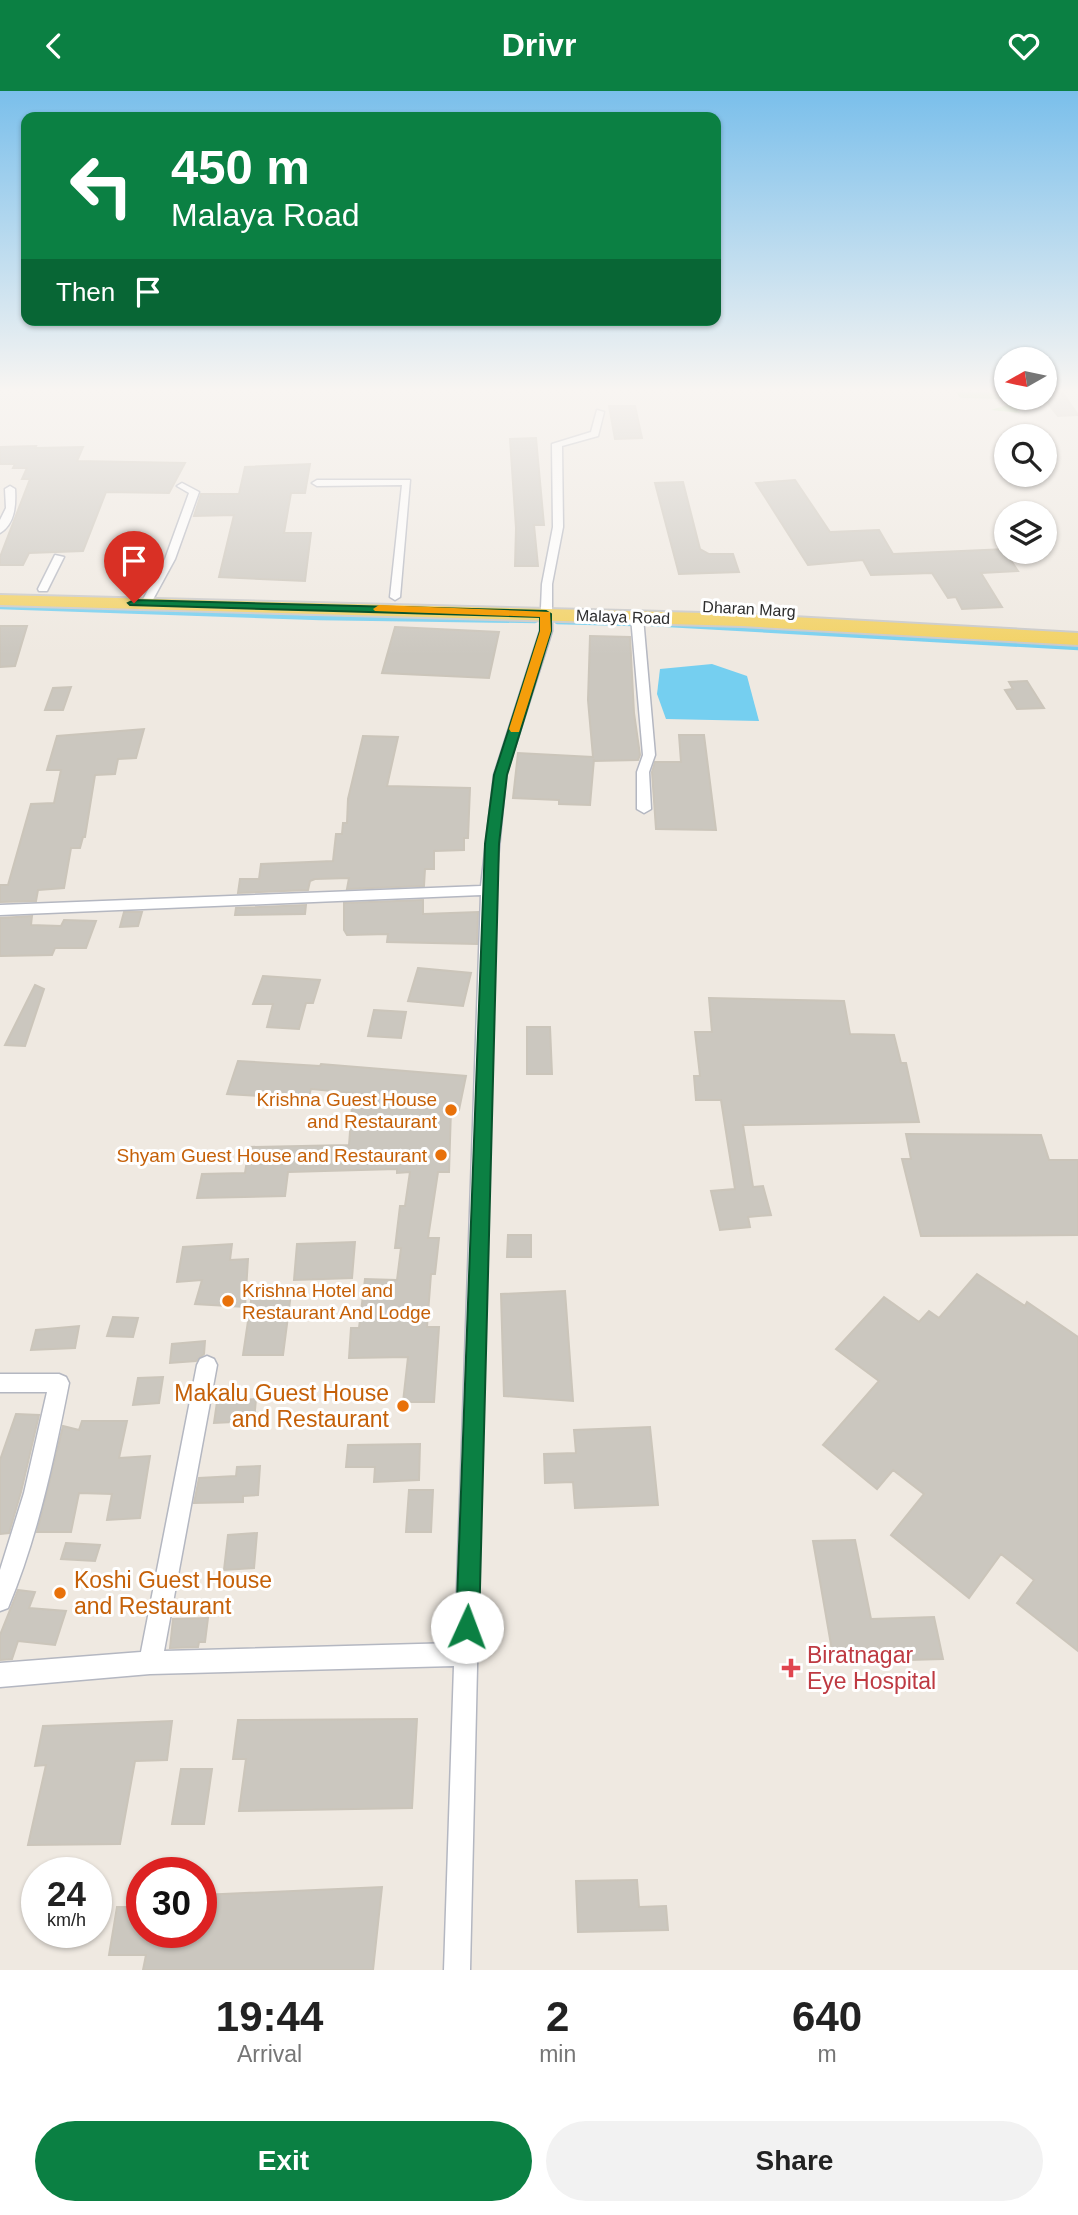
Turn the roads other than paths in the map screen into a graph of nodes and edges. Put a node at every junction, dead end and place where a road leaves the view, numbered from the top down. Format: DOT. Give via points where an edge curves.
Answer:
graph roads {
  1 [pos="557,480"];
  2 [pos="317,483"];
  3 [pos="182,486"];
  4 [pos="10,489"];
  5 [pos="0,530"];
  6 [pos="59,557"];
  7 [pos="0,588"];
  8 [pos="43,589"];
  9 [pos="149,597"];
  10 [pos="395,597"];
  11 [pos="0,600"];
  12 [pos="546,608"];
  13 [pos="636,617"];
  14 [pos="787,617"];
  15 [pos="1078,626"];
  16 [pos="1078,639"];
  17 [pos="645,809"];
  18 [pos="488,890"];
  19 [pos="0,910"];
  20 [pos="207,1365"];
  21 [pos="0,1383"];
  22 [pos="0,1600"];
  23 [pos="466,1654"];
  24 [pos="150,1663"];
  25 [pos="0,1675"];
  26 [pos="457,1970"];
  1 -- 12 [label="street" via="558,527"];
  2 -- 10 [label="street" via="407,482"];
  3 -- 9 [label="street" via="194,492 189,510"];
  4 -- 5 [label="street" via="11,508"];
  6 -- 8 [label="street"];
  7 -- 8 [label="main road, Dharan Marg"];
  8 -- 9 [label="main road, Dharan Marg"];
  9 -- 10 [label="main road, Dharan Marg"];
  9 -- 11 [label="main road, Malaya Road"];
  9 -- 12 [label="main road, Malaya Road"];
  10 -- 12 [label="main road, Dharan Marg"];
  12 -- 13 [label="main road, Malaya Road"];
  12 -- 14 [label="main road, Dharan Marg"];
  12 -- 18 [label="street" via="546,631 500,775"];
  13 -- 14 [label="main road, Malaya Road"];
  13 -- 17 [label="street" via="649,755 643,772"];
  14 -- 15 [label="main road, Dharan Marg"];
  14 -- 16 [label="main road, Malaya Road"];
  18 -- 19 [label="street"];
  18 -- 23 [label="street"];
  20 -- 24 [label="street"];
  21 -- 22 [label="street" via="59,1383 45,1457"];
  23 -- 24 [label="street"];
  23 -- 26 [label="street"];
  24 -- 25 [label="street"];
}
